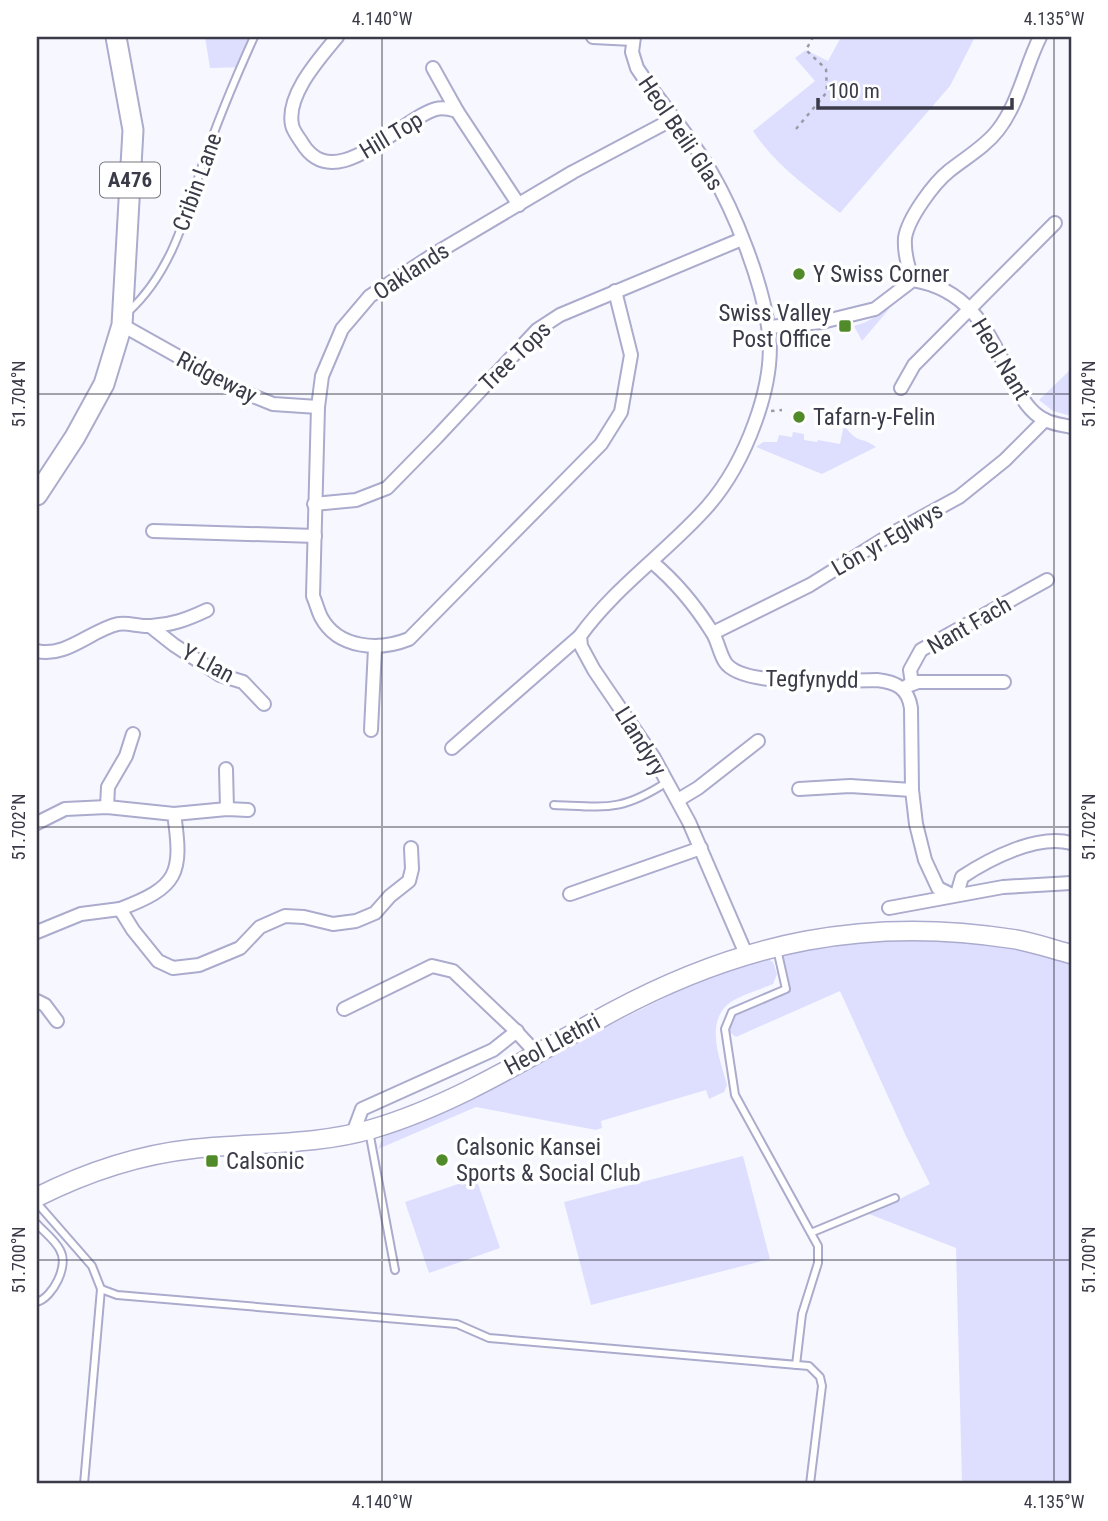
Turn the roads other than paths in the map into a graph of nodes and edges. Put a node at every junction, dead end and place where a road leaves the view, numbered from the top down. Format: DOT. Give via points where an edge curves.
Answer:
graph roads {
  1 [pos="116,37"];
  2 [pos="254,37"];
  3 [pos="337,37"];
  4 [pos="593,37"];
  5 [pos="1040,37"];
  6 [pos="634,38"];
  7 [pos="432,68"];
  8 [pos="457,111"];
  9 [pos="673,118"];
  10 [pos="519,205"];
  11 [pos="1055,223"];
  12 [pos="742,239"];
  13 [pos="913,280"];
  14 [pos="615,291"];
  15 [pos="970,307"];
  16 [pos="123,321"];
  17 [pos="769,327"];
  18 [pos="901,388"];
  19 [pos="318,407"];
  20 [pos="1045,420"];
  21 [pos="1071,427"];
  22 [pos="37,495"];
  23 [pos="314,504"];
  24 [pos="153,531"];
  25 [pos="315,536"];
  26 [pos="652,562"];
  27 [pos="1047,580"];
  28 [pos="207,610"];
  29 [pos="150,626"];
  30 [pos="713,633"];
  31 [pos="580,636"];
  32 [pos="375,648"];
  33 [pos="37,651"];
  34 [pos="1004,682"];
  35 [pos="908,686"];
  36 [pos="264,704"];
  37 [pos="371,730"];
  38 [pos="133,734"];
  39 [pos="758,741"];
  40 [pos="452,748"];
  41 [pos="226,769"];
  42 [pos="667,782"];
  43 [pos="799,789"];
  44 [pos="912,790"];
  45 [pos="678,800"];
  46 [pos="554,805"];
  47 [pos="107,807"];
  48 [pos="227,809"];
  49 [pos="248,810"];
  50 [pos="174,814"];
  51 [pos="37,823"];
  52 [pos="1071,843"];
  53 [pos="411,848"];
  54 [pos="701,848"];
  55 [pos="1071,883"];
  56 [pos="570,894"];
  57 [pos="955,895"];
  58 [pos="889,908"];
  59 [pos="120,909"];
  60 [pos="37,932"];
  61 [pos="776,946"];
  62 [pos="746,954"];
  63 [pos="1071,954"];
  64 [pos="37,1001"];
  65 [pos="344,1009"];
  66 [pos="57,1021"];
  67 [pos="517,1031"];
  68 [pos="537,1054"];
  69 [pos="361,1131"];
  70 [pos="37,1197"];
  71 [pos="895,1198"];
  72 [pos="37,1203"];
  73 [pos="37,1224"];
  74 [pos="813,1233"];
  75 [pos="395,1270"];
  76 [pos="101,1289"];
  77 [pos="37,1302"];
  78 [pos="796,1365"];
  79 [pos="84,1484"];
  80 [pos="810,1484"];
  1 -- 16 [label="main road, A476" via="133,130"];
  2 -- 16 [label="lane, Cribin Lane" via="164,267"];
  3 -- 8 [label="street, Hill Top" via="292,103 292,126 309,155 326,163 349,160 435,109"];
  4 -- 6 [label="street"];
  5 -- 13 [label="street" via="998,130 948,172 912,218 905,237"];
  6 -- 9 [label="street, Heol Beili Glas" via="636,68"];
  7 -- 8 [label="street"];
  8 -- 10 [label="street"];
  9 -- 10 [label="street, Oaklands"];
  9 -- 12 [label="street, Heol Beili Glas" via="709,169"];
  10 -- 19 [label="street, Oaklands" via="370,296 342,329 322,376"];
  11 -- 15 [label="street, Heol Nant"];
  12 -- 14 [label="street, Tree Tops"];
  12 -- 17 [label="street, Heol Beili Glas"];
  13 -- 15 [label="street, Heol Nant" via="944,289"];
  13 -- 17 [label="street" via="874,309 822,322"];
  14 -- 23 [label="street, Tree Tops" via="560,314 537,330 387,488 356,500"];
  14 -- 32 [label="street, Oaklands" via="631,355 621,412 601,444 409,639"];
  15 -- 18 [label="street, Heol Nant" via="914,365"];
  15 -- 20 [label="street, Heol Nant" via="986,327 1022,399"];
  16 -- 19 [label="street, Ridgeway" via="238,390 273,404"];
  16 -- 22 [label="main road, A476" via="104,383"];
  17 -- 26 [label="street, Heol Beili Glas" via="769,385 748,445 707,507"];
  19 -- 23 [label="street, Oaklands"];
  20 -- 21 [label="street, Heol Nant"];
  20 -- 30 [label="street, Lôn yr Eglwys" via="959,497 810,585"];
  23 -- 25 [label="street, Oaklands"];
  24 -- 25 [label="street"];
  25 -- 32 [label="street, Oaklands" via="313,596 322,619 342,640"];
  26 -- 30 [label="street, Tegfynydd" via="679,585"];
  26 -- 31 [label="street" via="595,615"];
  27 -- 35 [label="street, Nant Fach" via="921,650 910,670"];
  28 -- 29 [label="street, Y Llan" via="181,622"];
  29 -- 33 [label="street, Y Llan" via="119,624 78,643"];
  29 -- 36 [label="street, Y Llan" via="220,675 243,682"];
  30 -- 35 [label="street, Tegfynydd" via="725,663 748,677 877,680"];
  31 -- 40 [label="street"];
  31 -- 42 [label="street, Llandyry" via="594,670"];
  32 -- 37 [label="street"];
  34 -- 35 [label="street, Tegfynydd" via="918,682"];
  35 -- 44 [label="street"];
  38 -- 47 [label="street" via="108,787"];
  39 -- 45 [label="street"];
  41 -- 48 [label="street"];
  42 -- 45 [label="street, Llandyry"];
  42 -- 46 [label="lane" via="614,807"];
  43 -- 44 [label="street"];
  44 -- 57 [label="street" via="925,860 938,888"];
  45 -- 54 [label="street, Llandyry"];
  47 -- 50 [label="street"];
  47 -- 51 [label="street" via="65,809"];
  48 -- 49 [label="street"];
  48 -- 50 [label="street"];
  50 -- 59 [label="street" via="179,853 173,876 150,898"];
  52 -- 57 [label="street" via="1041,842 984,862 962,877"];
  53 -- 59 [label="street" via="409,881 374,913 333,925 285,916 260,927 240,948 199,965 173,968 158,961"];
  54 -- 56 [label="street"];
  54 -- 62 [label="street, Llandyry"];
  55 -- 57 [label="street"];
  57 -- 58 [label="street"];
  59 -- 60 [label="street" via="81,914"];
  61 -- 62 [label="main road, Heol Llethri"];
  61 -- 63 [label="main road, Heol Llethri" via="843,934 927,929 1015,939"];
  61 -- 74 [label="lane" via="786,989 732,1012 725,1039 735,1095"];
  62 -- 68 [label="main road, Heol Llethri" via="668,984"];
  64 -- 66 [label="street" via="45,1004"];
  65 -- 67 [label="street" via="432,966 453,971"];
  67 -- 68 [label="street"];
  67 -- 69 [label="street" via="493,1050 362,1109"];
  68 -- 69 [label="main road, Heol Llethri" via="423,1112"];
  69 -- 70 [label="main road, Heol Llethri" via="152,1154 73,1179"];
  69 -- 75 [label="lane"];
  71 -- 74 [label="lane"];
  72 -- 76 [label="lane" via="92,1266"];
  73 -- 77 [label="lane" via="61,1251 63,1264 45,1300"];
  74 -- 78 [label="lane" via="819,1255 802,1314"];
  76 -- 78 [label="lane" via="457,1324 489,1338"];
  76 -- 79 [label="lane"];
  78 -- 80 [label="lane" via="809,1366 820,1377 822,1387"];
}
